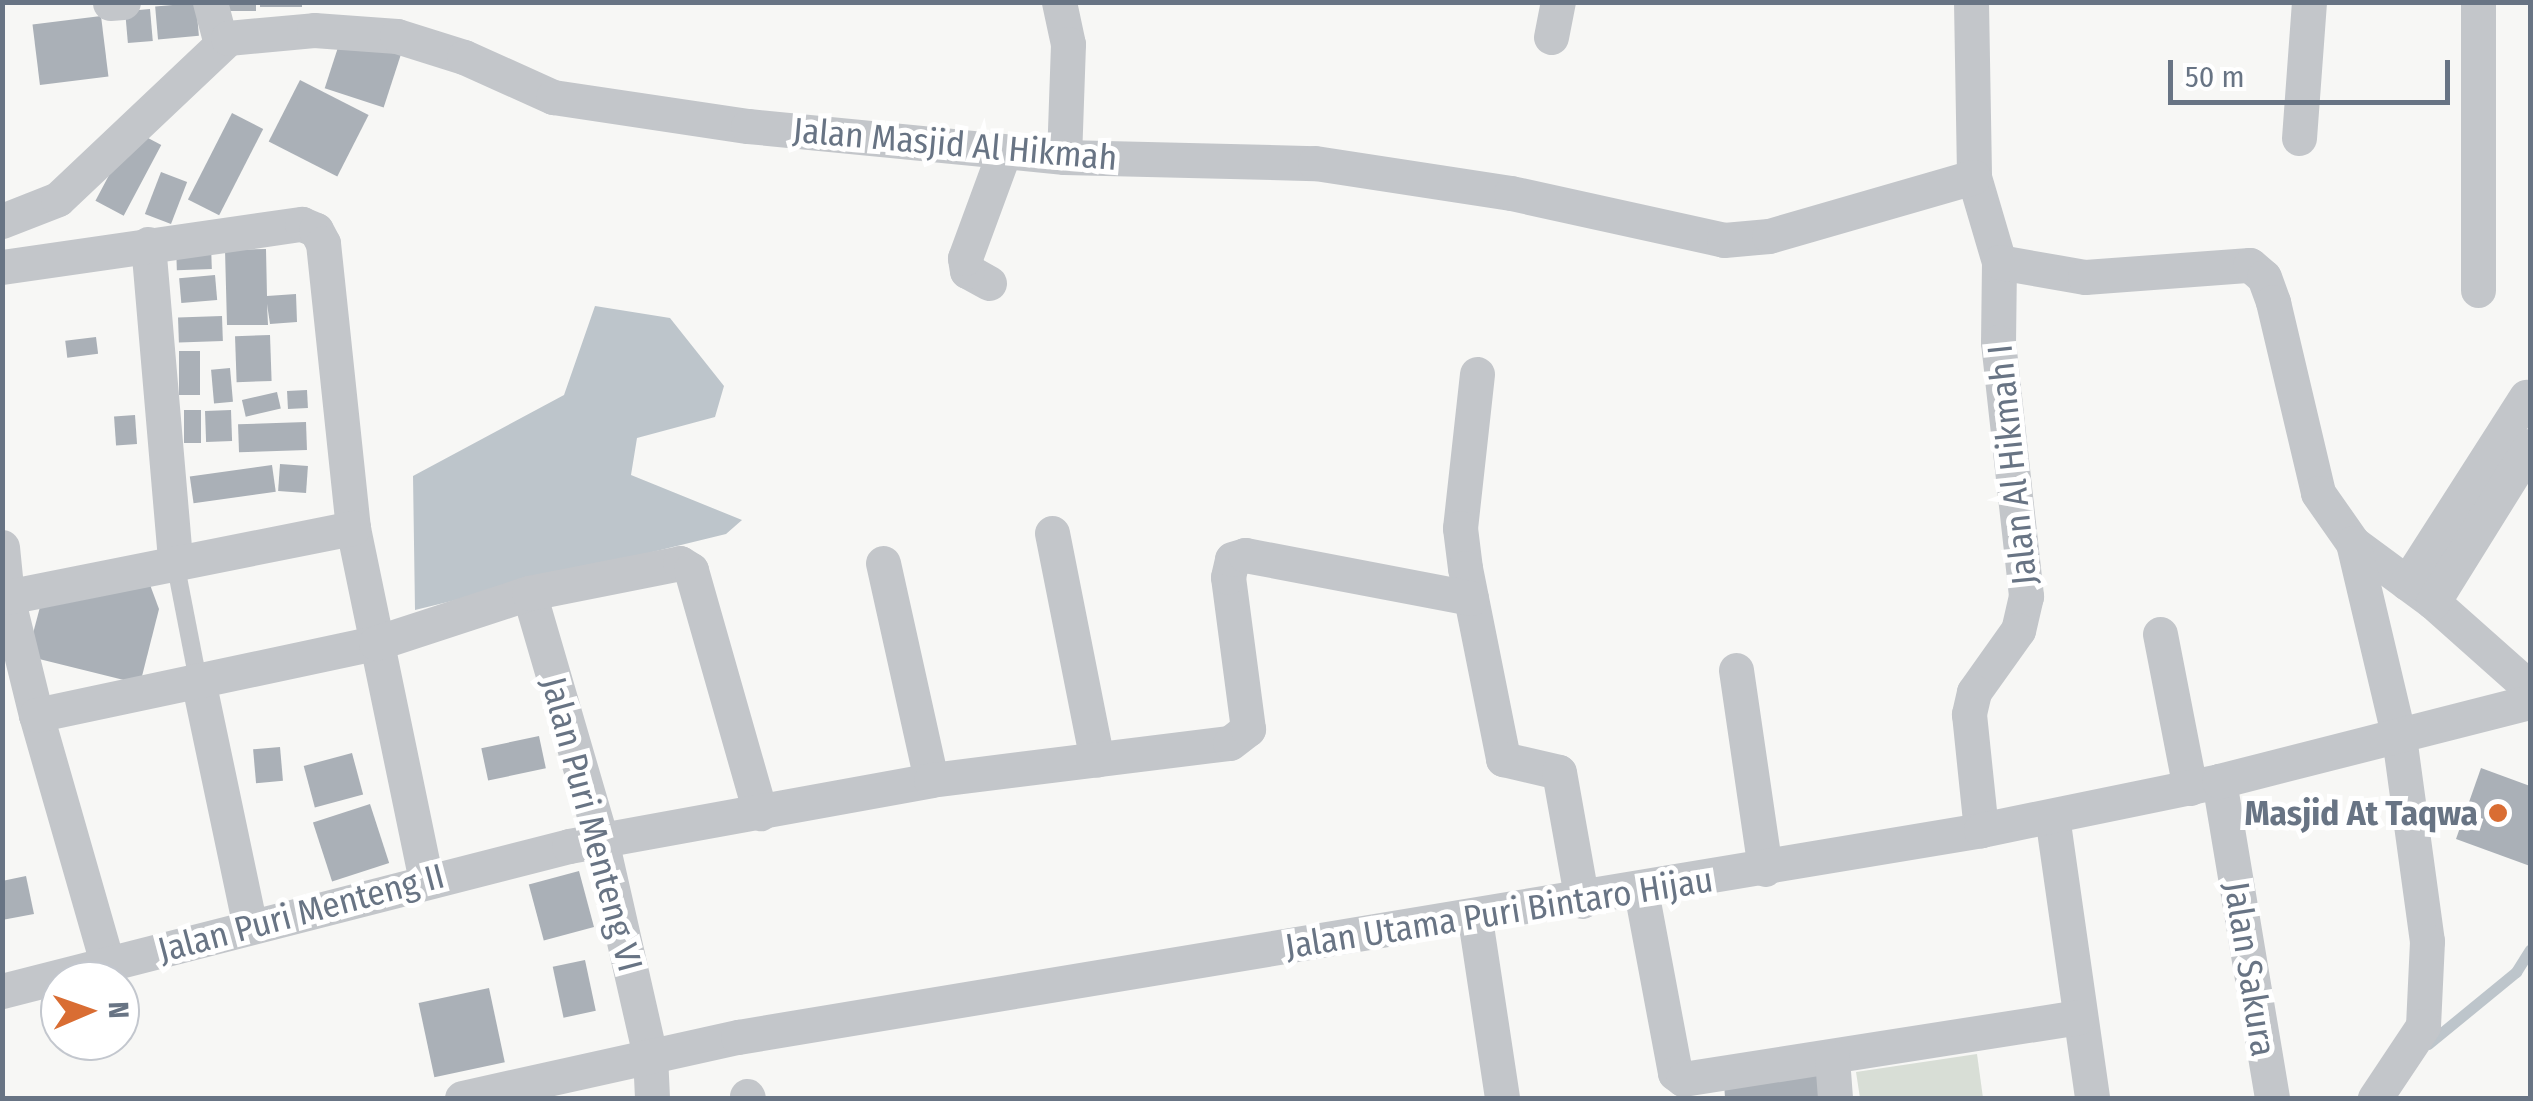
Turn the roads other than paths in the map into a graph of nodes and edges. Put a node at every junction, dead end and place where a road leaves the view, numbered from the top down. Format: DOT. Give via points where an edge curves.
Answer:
graph roads {
  1 [pos="123,2"];
  2 [pos="210,2"];
  3 [pos="1059,2"];
  4 [pos="1558,2"];
  5 [pos="1971,2"];
  6 [pos="2309,2"];
  7 [pos="2478,2"];
  8 [pos="110,3"];
  9 [pos="1551,38"];
  10 [pos="221,44"];
  11 [pos="2299,138"];
  12 [pos="1004,152"];
  13 [pos="1064,157"];
  14 [pos="1974,177"];
  15 [pos="2,220"];
  16 [pos="148,244"];
  17 [pos="1999,262"];
  18 [pos="2,267"];
  19 [pos="988,282"];
  20 [pos="2478,290"];
  21 [pos="1478,374"];
  22 [pos="2526,397"];
  23 [pos="2530,446"];
  24 [pos="352,528"];
  25 [pos="1052,533"];
  26 [pos="2352,543"];
  27 [pos="2,547"];
  28 [pos="175,562"];
  29 [pos="883,563"];
  30 [pos="2420,593"];
  31 [pos="530,594"];
  32 [pos="7,597"];
  33 [pos="1472,598"];
  34 [pos="2160,634"];
  35 [pos="376,643"];
  36 [pos="1736,670"];
  37 [pos="198,680"];
  38 [pos="2530,688"];
  39 [pos="2530,702"];
  40 [pos="36,715"];
  41 [pos="2399,737"];
  42 [pos="1096,760"];
  43 [pos="932,780"];
  44 [pos="2204,784"];
  45 [pos="760,813"];
  46 [pos="2052,816"];
  47 [pos="1981,830"];
  48 [pos="601,840"];
  49 [pos="1765,869"];
  50 [pos="426,880"];
  51 [pos="1641,891"];
  52 [pos="1582,901"];
  53 [pos="1475,919"];
  54 [pos="250,926"];
  55 [pos="107,961"];
  56 [pos="116,961"];
  57 [pos="40,981"];
  58 [pos="2,991"];
  59 [pos="2078,1016"];
  60 [pos="650,1054"];
  61 [pos="1832,1058"];
  62 [pos="561,1086"];
  63 [pos="462,1098"];
  64 [pos="652,1098"];
  65 [pos="1502,1098"];
  66 [pos="1835,1098"];
  67 [pos="2092,1098"];
  68 [pos="2272,1098"];
  69 [pos="2374,1098"];
  1 -- 8 [label="street"];
  2 -- 10 [label="street"];
  3 -- 13 [label="street" via="1068,44"];
  4 -- 9 [label="street"];
  5 -- 14 [label="street, Jalan Al Hikmah I"];
  6 -- 11 [label="street"];
  7 -- 20 [label="street"];
  10 -- 12 [label="street, Jalan Masjid Al Hikmah" via="280,31 397,36 464,56 554,97 748,126"];
  10 -- 15 [label="street" via="58,199"];
  12 -- 13 [label="street, Jalan Masjid Al Hikmah"];
  12 -- 19 [label="street" via="965,258 967,271"];
  13 -- 14 [label="street, Jalan Masjid Al Hikmah" via="1316,164 1511,193 1739,241"];
  14 -- 17 [label="street, Jalan Al Hikmah I"];
  16 -- 18 [label="street"];
  16 -- 24 [label="street" via="302,224 316,230"];
  16 -- 28 [label="street"];
  17 -- 26 [label="street" via="2085,278 2250,265 2264,278 2273,302 2309,476"];
  17 -- 47 [label="street, Jalan Al Hikmah I" via="1998,342 2026,596 2018,630 1971,703"];
  21 -- 33 [label="street" via="1460,528"];
  22 -- 30 [label="street"];
  23 -- 30 [label="street"];
  24 -- 28 [label="street"];
  24 -- 35 [label="street"];
  25 -- 42 [label="street"];
  26 -- 30 [label="street"];
  26 -- 41 [label="street"];
  27 -- 32 [label="street"];
  28 -- 32 [label="street"];
  28 -- 37 [label="lane"];
  29 -- 43 [label="street"];
  30 -- 38 [label="street"];
  31 -- 35 [label="street"];
  31 -- 45 [label="street" via="664,562 691,570"];
  31 -- 48 [label="street, Jalan Puri Menteng VI"];
  32 -- 40 [label="street"];
  33 -- 42 [label="street, Jalan Puri Menteng II" via="1245,555 1232,559 1228,576 1248,729 1230,743"];
  33 -- 52 [label="street" via="1503,759 1559,772"];
  34 -- 44 [label="street, Jalan Sakura"];
  35 -- 37 [label="street"];
  35 -- 50 [label="street"];
  36 -- 49 [label="street"];
  37 -- 40 [label="street"];
  37 -- 54 [label="street"];
  39 -- 41 [label="street, Jalan Utama Puri Bintaro Hijau"];
  40 -- 55 [label="street"];
  41 -- 44 [label="street, Jalan Utama Puri Bintaro Hijau"];
  41 -- 69 [label="street" via="2427,941 2422,1026"];
  42 -- 43 [label="street, Jalan Puri Menteng II"];
  43 -- 45 [label="street, Jalan Puri Menteng II"];
  44 -- 46 [label="street, Jalan Utama Puri Bintaro Hijau"];
  44 -- 68 [label="street, Jalan Sakura"];
  45 -- 48 [label="street, Jalan Puri Menteng II"];
  46 -- 47 [label="street, Jalan Utama Puri Bintaro Hijau"];
  46 -- 59 [label="street"];
  47 -- 49 [label="street, Jalan Utama Puri Bintaro Hijau"];
  48 -- 50 [label="street, Jalan Puri Menteng II"];
  48 -- 60 [label="street, Jalan Puri Menteng VI"];
  49 -- 51 [label="street, Jalan Utama Puri Bintaro Hijau"];
  50 -- 54 [label="street, Jalan Puri Menteng II"];
  51 -- 52 [label="street, Jalan Utama Puri Bintaro Hijau"];
  51 -- 61 [label="street" via="1675,1073 1702,1080"];
  52 -- 53 [label="street, Jalan Utama Puri Bintaro Hijau"];
  53 -- 60 [label="street, Jalan Utama Puri Bintaro Hijau"];
  53 -- 65 [label="street"];
  54 -- 56 [label="street, Jalan Puri Menteng II"];
  57 -- 58 [label="street, Jalan Puri Menteng II"];
  59 -- 61 [label="street"];
  59 -- 67 [label="street"];
  60 -- 62 [label="street, Jalan Utama Puri Bintaro Hijau"];
  60 -- 64 [label="street, Jalan Puri Menteng VI"];
  61 -- 66 [label="street"];
  62 -- 63 [label="street, Jalan Utama Puri Bintaro Hijau"];
}
